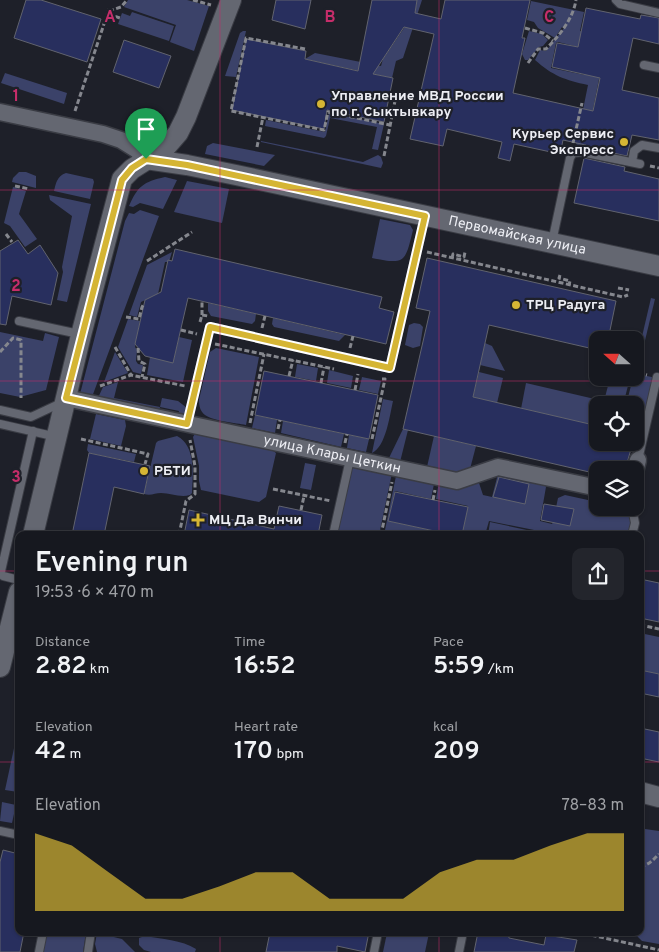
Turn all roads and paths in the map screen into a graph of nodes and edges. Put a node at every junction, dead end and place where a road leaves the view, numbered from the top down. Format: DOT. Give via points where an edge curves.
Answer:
graph roads {
  1 [pos="127,0"];
  2 [pos="192,0"];
  3 [pos="231,0"];
  4 [pos="576,0"];
  5 [pos="616,0"];
  6 [pos="211,5"];
  7 [pos="109,12"];
  8 [pos="659,13"];
  9 [pos="120,18"];
  10 [pos="525,28"];
  11 [pos="553,41"];
  12 [pos="305,49"];
  13 [pos="528,63"];
  14 [pos="644,65"];
  15 [pos="659,68"];
  16 [pos="395,101"];
  17 [pos="582,102"];
  18 [pos="76,110"];
  19 [pos="0,112"];
  20 [pos="263,117"];
  21 [pos="390,125"];
  22 [pos="257,147"];
  23 [pos="659,148"];
  24 [pos="384,156"];
  25 [pos="570,158"];
  26 [pos="146,159"];
  27 [pos="15,186"];
  28 [pos="30,189"];
  29 [pos="425,216"];
  30 [pos="192,232"];
  31 [pos="6,234"];
  32 [pos="12,242"];
  33 [pos="552,243"];
  34 [pos="465,252"];
  35 [pos="432,253"];
  36 [pos="452,258"];
  37 [pos="147,261"];
  38 [pos="659,266"];
  39 [pos="560,275"];
  40 [pos="569,285"];
  41 [pos="618,288"];
  42 [pos="629,290"];
  43 [pos="628,296"];
  44 [pos="202,301"];
  45 [pos="144,304"];
  46 [pos="202,315"];
  47 [pos="126,316"];
  48 [pos="264,316"];
  49 [pos="19,322"];
  50 [pos="262,329"];
  51 [pos="181,330"];
  52 [pos="197,334"];
  53 [pos="81,335"];
  54 [pos="353,336"];
  55 [pos="206,342"];
  56 [pos="115,347"];
  57 [pos="138,348"];
  58 [pos="350,349"];
  59 [pos="0,352"];
  60 [pos="264,354"];
  61 [pos="293,360"];
  62 [pos="324,367"];
  63 [pos="341,370"];
  64 [pos="350,372"];
  65 [pos="358,374"];
  66 [pos="644,374"];
  67 [pos="131,375"];
  68 [pos="289,376"];
  69 [pos="367,376"];
  70 [pos="142,377"];
  71 [pos="657,377"];
  72 [pos="376,378"];
  73 [pos="321,383"];
  74 [pos="100,386"];
  75 [pos="196,388"];
  76 [pos="355,390"];
  77 [pos="21,398"];
  78 [pos="66,400"];
  79 [pos="0,410"];
  80 [pos="0,424"];
  81 [pos="187,424"];
  82 [pos="249,428"];
  83 [pos="33,431"];
  84 [pos="57,436"];
  85 [pos="81,439"];
  86 [pos="372,440"];
  87 [pos="350,459"];
  88 [pos="637,461"];
  89 [pos="145,464"];
  90 [pos="395,468"];
  91 [pos="589,486"];
  92 [pos="273,489"];
  93 [pos="304,496"];
  94 [pos="340,503"];
  95 [pos="301,510"];
  96 [pos="634,516"];
  97 [pos="34,531"];
  98 [pos="180,531"];
  99 [pos="334,531"];
  100 [pos="382,531"];
  101 [pos="633,531"];
  102 [pos="15,579"];
  103 [pos="15,611"];
  104 [pos="644,626"];
  105 [pos="659,629"];
  106 [pos="5,658"];
  107 [pos="644,793"];
  108 [pos="659,797"];
  109 [pos="0,831"];
  110 [pos="15,834"];
  111 [pos="659,854"];
  112 [pos="644,866"];
  113 [pos="42,936"];
  114 [pos="90,936"];
  115 [pos="377,936"];
  116 [pos="462,936"];
  117 [pos="595,936"];
  118 [pos="659,950"];
  119 [pos="39,952"];
  120 [pos="88,952"];
  121 [pos="374,952"];
  122 [pos="459,952"];
  1 -- 7 [label="path" via="121,8"];
  2 -- 6 [label="path"];
  3 -- 26 [label="street" via="178,133 165,148"];
  4 -- 11 [label="path" via="575,7"];
  5 -- 8 [label="lane" via="620,4"];
  7 -- 9 [label="path"];
  7 -- 18 [label="path"];
  10 -- 11 [label="path" via="543,33"];
  11 -- 13 [label="path" via="546,49 538,49"];
  12 -- 20 [label="path" via="246,38 231,111"];
  14 -- 15 [label="lane"];
  16 -- 21 [label="path"];
  17 -- 25 [label="path"];
  19 -- 26 [label="street" via="103,134 121,140"];
  20 -- 21 [label="path" via="324,130 328,112"];
  20 -- 22 [label="path"];
  21 -- 24 [label="path"];
  23 -- 25 [label="lane" via="642,145 634,151 636,163 577,151"];
  25 -- 33 [label="lane"];
  26 -- 29 [label="street, Первомайская улица"];
  26 -- 53 [label="street" via="122,180"];
  27 -- 28 [label="path"];
  29 -- 33 [label="street, Первомайская улица"];
  29 -- 55 [label="lane" via="390,368 210,327"];
  30 -- 37 [label="path"];
  31 -- 32 [label="path"];
  33 -- 38 [label="street, Первомайская улица"];
  34 -- 36 [label="path" via="464,257 453,254"];
  35 -- 36 [label="path"];
  36 -- 40 [label="path"];
  39 -- 40 [label="path" via="559,278 570,281"];
  40 -- 43 [label="path" via="622,298"];
  41 -- 42 [label="path"];
  44 -- 46 [label="path"];
  45 -- 47 [label="path" via="139,319"];
  48 -- 50 [label="path"];
  49 -- 53 [label="lane"];
  51 -- 52 [label="path"];
  53 -- 78 [label="street"];
  54 -- 58 [label="path"];
  55 -- 60 [label="path"];
  55 -- 75 [label="lane"];
  56 -- 67 [label="path"];
  57 -- 70 [label="path" via="139,361 145,364"];
  59 -- 77 [label="path" via="13,338 21,340"];
  60 -- 61 [label="path"];
  60 -- 82 [label="path"];
  61 -- 62 [label="path"];
  61 -- 68 [label="path"];
  62 -- 63 [label="path"];
  62 -- 73 [label="path"];
  64 -- 65 [label="path"];
  65 -- 69 [label="path"];
  65 -- 76 [label="path"];
  66 -- 71 [label="path"];
  67 -- 70 [label="path"];
  67 -- 74 [label="path"];
  70 -- 75 [label="path"];
  71 -- 88 [label="lane"];
  72 -- 86 [label="path" via="385,379"];
  75 -- 81 [label="lane"];
  78 -- 79 [label="lane" via="31,417"];
  78 -- 81 [label="street, улица Клары Цеткин"];
  78 -- 84 [label="street"];
  80 -- 83 [label="lane"];
  81 -- 87 [label="street, улица Клары Цеткин"];
  81 -- 98 [label="path" via="195,466 195,494 186,502"];
  83 -- 84 [label="lane"];
  83 -- 102 [label="lane" via="0,571 3,576"];
  84 -- 97 [label="street"];
  85 -- 89 [label="path" via="148,454"];
  87 -- 90 [label="street, улица Клары Цеткин"];
  87 -- 94 [label="lane"];
  90 -- 91 [label="street, улица Клары Цеткин" via="457,481 498,467"];
  90 -- 100 [label="path"];
  92 -- 93 [label="path"];
  93 -- 94 [label="path"];
  93 -- 95 [label="path"];
  94 -- 99 [label="lane"];
  96 -- 101 [label="lane"];
  103 -- 106 [label="street"];
  104 -- 105 [label="path"];
  107 -- 108 [label="street"];
  109 -- 110 [label="lane"];
  111 -- 112 [label="path"];
  113 -- 119 [label="lane"];
  114 -- 120 [label="lane"];
  115 -- 121 [label="lane"];
  116 -- 122 [label="lane"];
  117 -- 118 [label="path"];
}
